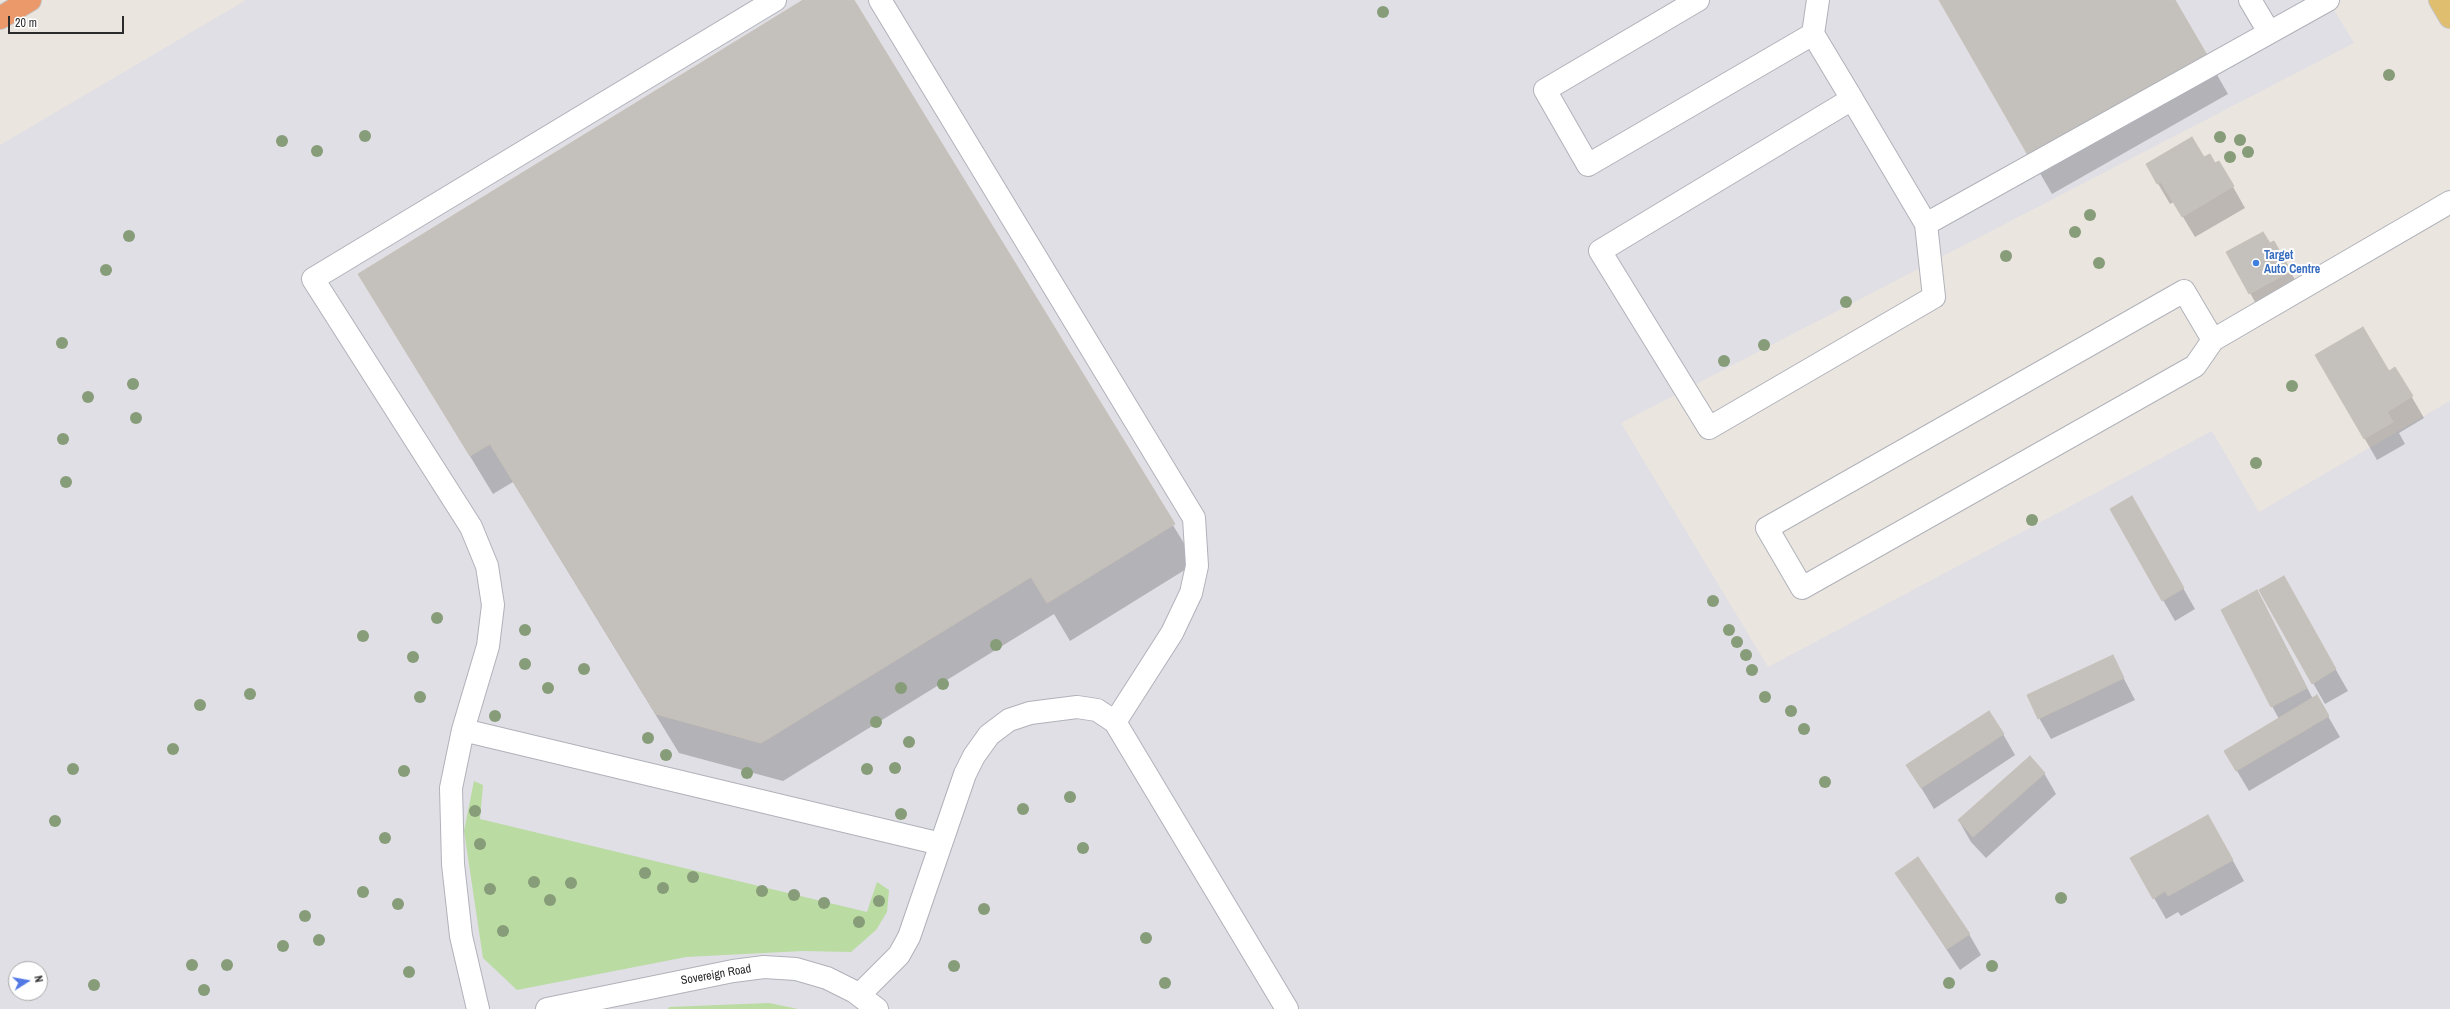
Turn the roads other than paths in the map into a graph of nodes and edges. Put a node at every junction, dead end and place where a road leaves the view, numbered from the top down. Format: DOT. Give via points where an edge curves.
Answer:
graph roads {
  1 [pos="30,0"];
  2 [pos="775,0"];
  3 [pos="880,0"];
  4 [pos="1698,0"];
  5 [pos="1818,0"];
  6 [pos="2250,0"];
  7 [pos="2328,0"];
  8 [pos="2440,0"];
  9 [pos="2450,17"];
  10 [pos="0,18"];
  11 [pos="2269,32"];
  12 [pos="1813,34"];
  13 [pos="1852,99"];
  14 [pos="2450,202"];
  15 [pos="1926,224"];
  16 [pos="2214,340"];
  17 [pos="1115,722"];
  18 [pos="464,730"];
  19 [pos="941,844"];
  20 [pos="860,996"];
  21 [pos="624,1001"];
  22 [pos="478,1009"];
  23 [pos="547,1009"];
  24 [pos="877,1009"];
  25 [pos="1287,1009"];
  1 -- 10 [label="highway"];
  2 -- 18 [label="street" via="313,279 471,527 487,566 493,605 488,646"];
  3 -- 17 [label="street" via="1194,518 1196,566 1191,593 1172,633"];
  4 -- 12 [label="street" via="1545,90 1588,165"];
  5 -- 12 [label="street"];
  6 -- 11 [label="street"];
  7 -- 11 [label="street"];
  8 -- 9 [label="main road"];
  11 -- 15 [label="street"];
  12 -- 13 [label="street"];
  13 -- 15 [label="street"];
  13 -- 15 [label="street" via="1600,251 1709,428 1934,297"];
  14 -- 16 [label="street"];
  16 -- 16 [label="street" via="2195,366 1802,588 1766,528 2184,291"];
  17 -- 19 [label="street" via="1097,710 1077,707 1054,708 1009,720 989,735 974,756 965,774"];
  17 -- 25 [label="street"];
  18 -- 19 [label="street"];
  18 -- 22 [label="street" via="451,788 453,864 462,936"];
  19 -- 20 [label="street" via="909,937 899,955"];
  20 -- 21 [label="street, Sovereign Road" via="816,975 796,969 764,967 733,970"];
  20 -- 24 [label="street, Sovereign Road"];
  21 -- 23 [label="street, Sovereign Road"];
}
